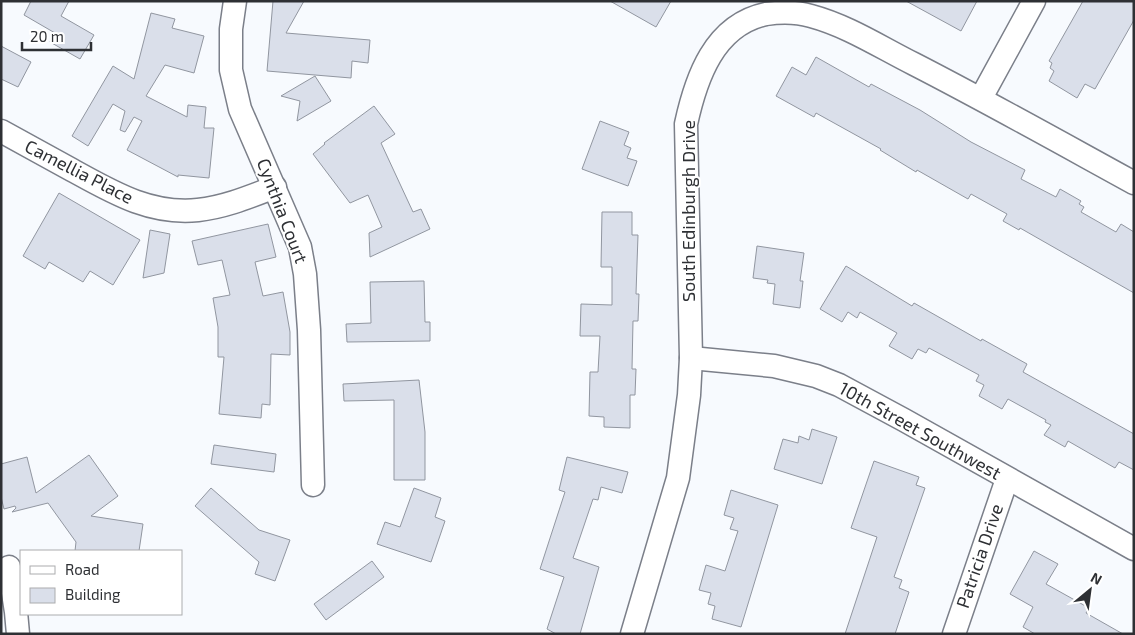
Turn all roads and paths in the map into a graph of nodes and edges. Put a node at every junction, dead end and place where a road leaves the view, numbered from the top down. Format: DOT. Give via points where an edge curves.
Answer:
graph roads {
  1 [pos="235,1"];
  2 [pos="1034,1"];
  3 [pos="980,98"];
  4 [pos="1,131"];
  5 [pos="1134,183"];
  6 [pos="275,187"];
  7 [pos="690,358"];
  8 [pos="1007,479"];
  9 [pos="313,485"];
  10 [pos="1134,549"];
  11 [pos="9,567"];
  12 [pos="18,634"];
  13 [pos="632,634"];
  14 [pos="954,634"];
  1 -- 6 [label="street, Cynthia Court" via="231,70 240,109"];
  2 -- 3 [label="street"];
  3 -- 5 [label="street, South Edinburgh Drive"];
  3 -- 7 [label="street, South Edinburgh Drive" via="846,28 810,16 794,12 765,14 734,27 704,67 693,93 686,124"];
  4 -- 6 [label="street, Camellia Place" via="134,202 173,210 196,210 237,202"];
  6 -- 9 [label="street, Cynthia Court" via="300,247 305,274"];
  7 -- 8 [label="street, 10th Street Southwest" via="774,366 816,376 904,420"];
  7 -- 13 [label="street, South Edinburgh Drive" via="688,404 678,478"];
  8 -- 10 [label="street, 10th Street Southwest"];
  8 -- 14 [label="street, Patricia Drive"];
  11 -- 12 [label="street"];
}
